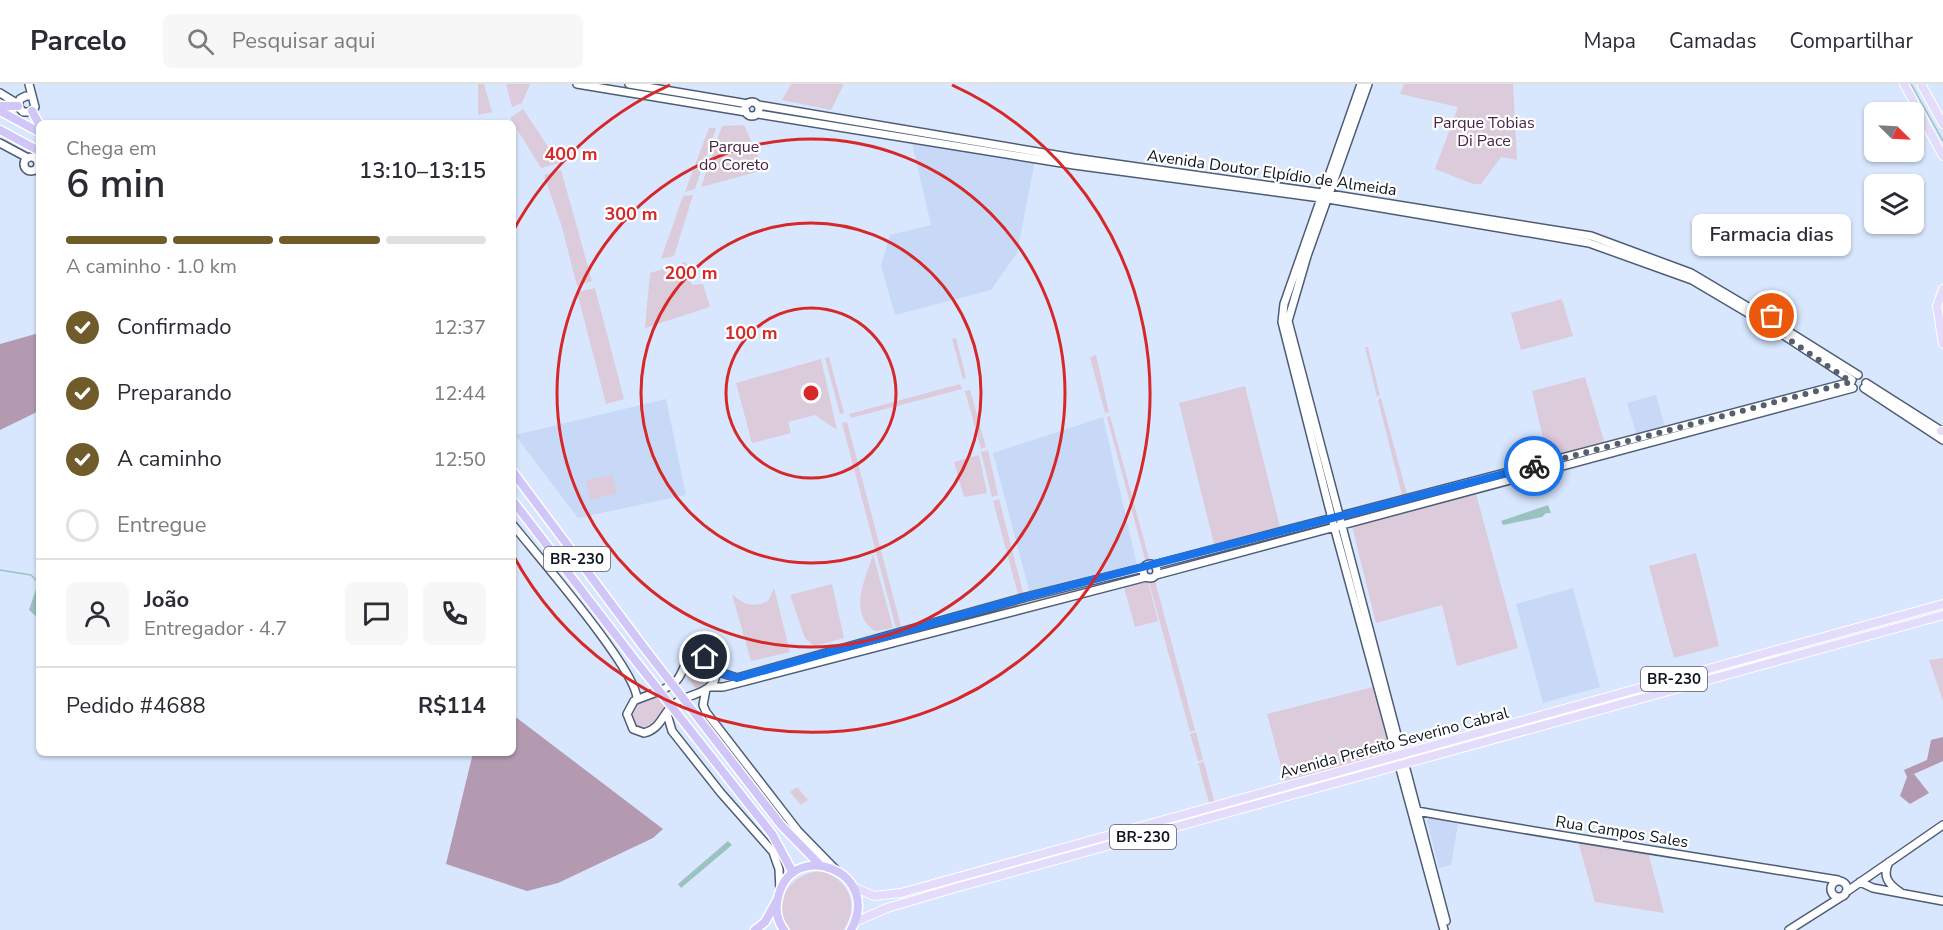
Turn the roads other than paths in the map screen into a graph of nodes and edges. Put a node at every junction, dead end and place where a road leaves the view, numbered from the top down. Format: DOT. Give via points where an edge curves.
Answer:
graph roads {
  1 [pos="29,84"];
  2 [pos="577,84"];
  3 [pos="629,84"];
  4 [pos="1360,84"];
  5 [pos="1368,84"];
  6 [pos="1904,84"];
  7 [pos="1921,84"];
  8 [pos="2,94"];
  9 [pos="22,100"];
  10 [pos="748,104"];
  11 [pos="758,105"];
  12 [pos="0,106"];
  13 [pos="0,111"];
  14 [pos="32,111"];
  15 [pos="746,112"];
  16 [pos="758,114"];
  17 [pos="37,120"];
  18 [pos="1943,124"];
  19 [pos="0,130"];
  20 [pos="36,130"];
  21 [pos="0,143"];
  22 [pos="36,149"];
  23 [pos="1943,156"];
  24 [pos="26,161"];
  25 [pos="36,162"];
  26 [pos="36,166"];
  27 [pos="1190,177"];
  28 [pos="1325,196"];
  29 [pos="1943,289"];
  30 [pos="1943,344"];
  31 [pos="1854,381"];
  32 [pos="1865,385"];
  33 [pos="1942,431"];
  34 [pos="1943,440"];
  35 [pos="516,476"];
  36 [pos="516,505"];
  37 [pos="1336,522"];
  38 [pos="516,529"];
  39 [pos="1154,565"];
  40 [pos="1143,568"];
  41 [pos="1156,575"];
  42 [pos="1146,577"];
  43 [pos="1943,604"];
  44 [pos="1943,615"];
  45 [pos="716,667"];
  46 [pos="750,677"];
  47 [pos="630,678"];
  48 [pos="708,688"];
  49 [pos="651,695"];
  50 [pos="637,699"];
  51 [pos="667,714"];
  52 [pos="656,728"];
  53 [pos="672,731"];
  54 [pos="1401,755"];
  55 [pos="1403,765"];
  56 [pos="1417,811"];
  57 [pos="1943,825"];
  58 [pos="1889,862"];
  59 [pos="820,865"];
  60 [pos="836,870"];
  61 [pos="793,873"];
  62 [pos="1823,878"];
  63 [pos="1840,880"];
  64 [pos="1859,883"];
  65 [pos="854,887"];
  66 [pos="1831,888"];
  67 [pos="780,890"];
  68 [pos="1844,894"];
  69 [pos="1902,894"];
  70 [pos="1943,900"];
  71 [pos="776,902"];
  72 [pos="1821,909"];
  73 [pos="853,926"];
  74 [pos="755,930"];
  75 [pos="784,930"];
  76 [pos="1444,930"];
  77 [pos="1448,930"];
  78 [pos="1789,930"];
  1 -- 9 [label="street"];
  2 -- 15 [label="street"];
  3 -- 10 [label="street"];
  4 -- 28 [label="street"];
  5 -- 28 [label="street"];
  6 -- 23 [label="main road"];
  7 -- 18 [label="main road"];
  8 -- 9 [label="street"];
  9 -- 12 [label="highway"];
  9 -- 14 [label="street" via="23,112"];
  9 -- 14 [label="street" via="35,102"];
  10 -- 11 [label="street"];
  10 -- 15 [label="street"];
  11 -- 16 [label="street"];
  11 -- 27 [label="street, Avenida Doutor Elpídio de Almeida"];
  13 -- 20 [label="highway"];
  14 -- 17 [label="highway"];
  15 -- 16 [label="street" via="750,116"];
  16 -- 27 [label="street, Avenida Doutor Elpídio de Almeida" via="1074,165"];
  19 -- 22 [label="highway"];
  21 -- 24 [label="street"];
  24 -- 25 [label="street" via="34,158"];
  24 -- 26 [label="street" via="27,170"];
  27 -- 28 [label="street, Avenida Doutor Elpídio de Almeida"];
  28 -- 31 [label="street, Avenida Doutor Elpídio de Almeida" via="1589,243 1692,280 1764,319 1772,316 1773,325"];
  28 -- 37 [label="street" via="1285,321"];
  29 -- 30 [label="main road" via="1937,306"];
  31 -- 32 [label="street" via="1864,378"];
  31 -- 32 [label="street" via="1858,390"];
  31 -- 37 [label="street"];
  32 -- 33 [label="street"];
  32 -- 34 [label="street"];
  35 -- 59 [label="highway, BR-230, bridge" via="781,825"];
  36 -- 61 [label="highway, BR-230, bridge" via="772,834"];
  37 -- 39 [label="street"];
  37 -- 41 [label="street"];
  37 -- 54 [label="street"];
  38 -- 47 [label="street"];
  39 -- 40 [label="street"];
  39 -- 41 [label="street"];
  40 -- 42 [label="street"];
  40 -- 46 [label="street" via="1026,597"];
  41 -- 42 [label="street"];
  42 -- 46 [label="street"];
  43 -- 54 [label="main road, Avenida Prefeito Severino Cabral / BR-230"];
  44 -- 55 [label="main road, Avenida Prefeito Severino Cabral / BR-230"];
  45 -- 46 [label="street" via="729,677"];
  45 -- 48 [label="street"];
  45 -- 49 [label="street" via="705,657 693,657 676,680"];
  46 -- 48 [label="street"];
  47 -- 49 [label="street"];
  47 -- 50 [label="street"];
  48 -- 51 [label="street" via="687,696"];
  48 -- 60 [label="street" via="703,698 706,712 798,831"];
  49 -- 50 [label="street"];
  50 -- 52 [label="street" via="629,707 630,724 644,733"];
  51 -- 52 [label="street"];
  51 -- 53 [label="street"];
  52 -- 53 [label="street"];
  53 -- 67 [label="street" via="773,852"];
  54 -- 55 [label="street"];
  54 -- 65 [label="main road, Avenida Prefeito Severino Cabral / BR-230" via="901,893 874,896"];
  55 -- 56 [label="street"];
  55 -- 73 [label="main road, Avenida Prefeito Severino Cabral / BR-230" via="962,886 887,908"];
  55 -- 76 [label="street"];
  56 -- 62 [label="street, Rua Campos Sales"];
  56 -- 77 [label="street"];
  57 -- 58 [label="street"];
  58 -- 64 [label="street"];
  58 -- 69 [label="street" via="1888,882"];
  59 -- 60 [label="highway"];
  59 -- 61 [label="highway"];
  60 -- 65 [label="highway"];
  61 -- 67 [label="highway"];
  62 -- 63 [label="street, Rua Campos Sales"];
  62 -- 66 [label="street"];
  63 -- 64 [label="street, Rua Campos Sales"];
  63 -- 66 [label="street"];
  63 -- 68 [label="street" via="1846,884"];
  64 -- 68 [label="street"];
  64 -- 69 [label="street, Rua Campos Sales"];
  65 -- 73 [label="highway" via="858,904"];
  66 -- 68 [label="street"];
  66 -- 72 [label="street"];
  67 -- 71 [label="highway"];
  68 -- 72 [label="street"];
  69 -- 70 [label="street, Rua Campos Sales"];
  71 -- 74 [label="highway" via="765,922"];
  71 -- 75 [label="highway"];
  72 -- 78 [label="street"];
}
